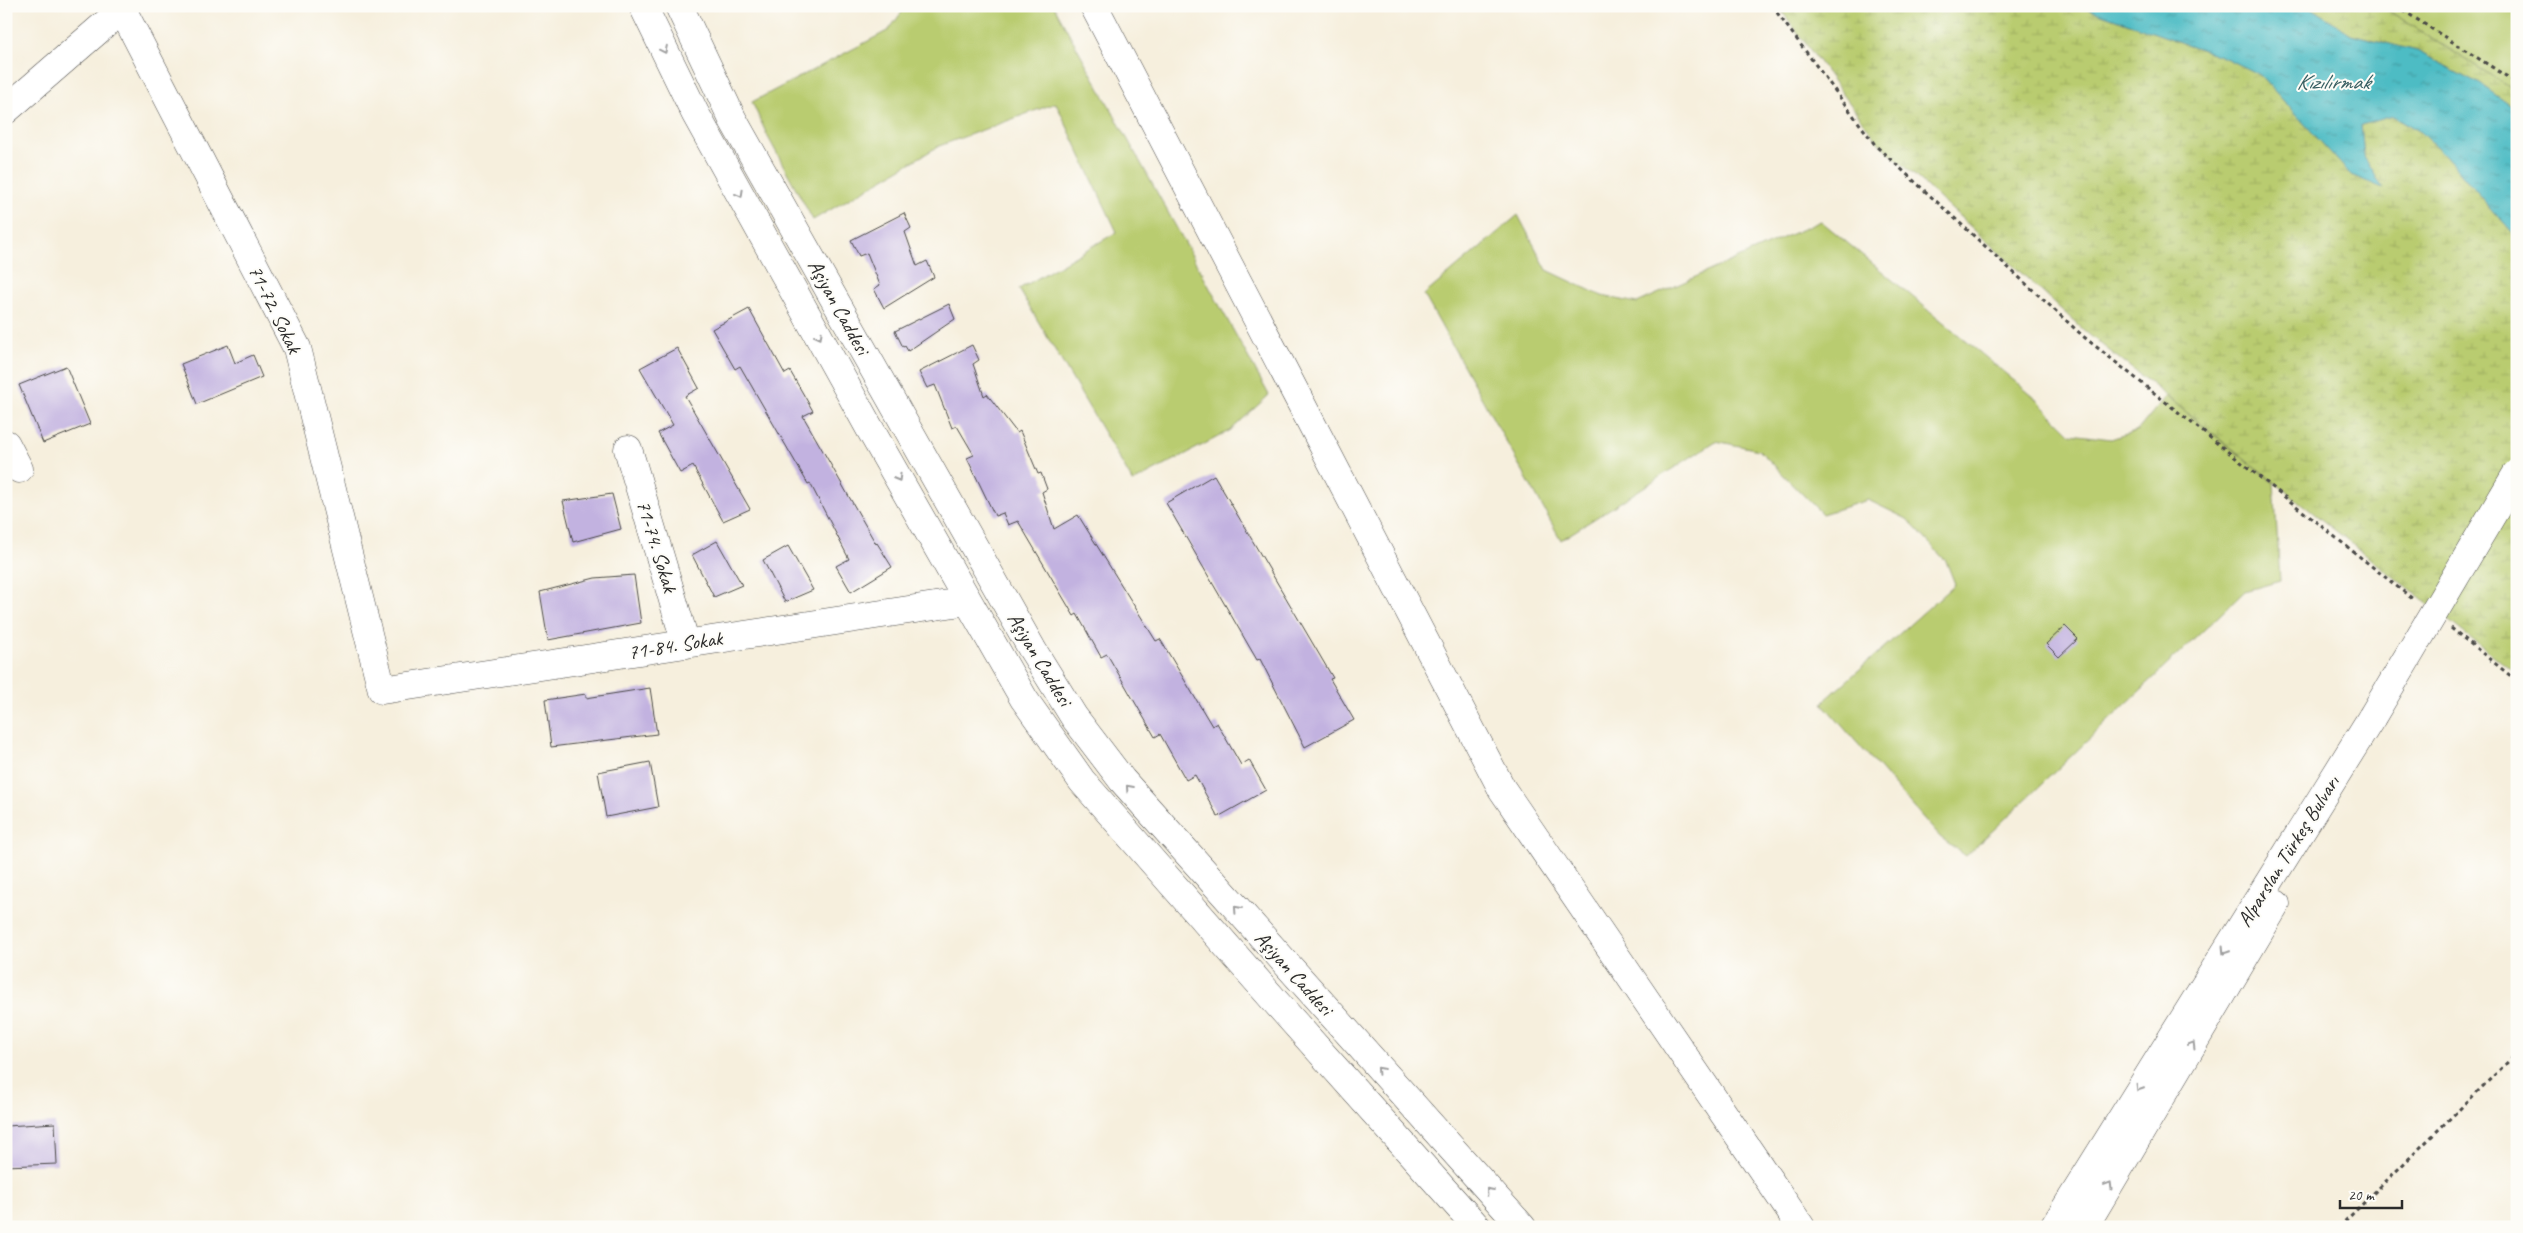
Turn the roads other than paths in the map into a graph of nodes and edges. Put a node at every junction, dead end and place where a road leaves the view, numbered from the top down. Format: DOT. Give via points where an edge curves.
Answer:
graph roads {
  1 [pos="643,6"];
  2 [pos="679,6"];
  3 [pos="1094,6"];
  4 [pos="124,8"];
  5 [pos="6,110"];
  6 [pos="6,444"];
  7 [pos="628,449"];
  8 [pos="19,469"];
  9 [pos="2517,472"];
  10 [pos="2517,494"];
  11 [pos="968,601"];
  12 [pos="686,644"];
  13 [pos="382,690"];
  14 [pos="2378,720"];
  15 [pos="1477,1227"];
  16 [pos="1522,1227"];
  17 [pos="1801,1227"];
  18 [pos="2054,1227"];
  19 [pos="2084,1227"];
  1 -- 11 [label="street, Aşiyan Caddesi, one-way" via="700,122"];
  16 -- 2 [label="street, Aşiyan Caddesi, one-way" via="1122,780 1074,717 734,120"];
  3 -- 17 [label="street" via="1502,789"];
  4 -- 5 [label="street"];
  4 -- 13 [label="street, 71-72. Sokak" via="296,348"];
  6 -- 8 [label="street"];
  7 -- 12 [label="street, 71-74. Sokak"];
  9 -- 14 [label="street, Alparslan Türkeş Bulvarı, bridge"];
  10 -- 14 [label="street, Alparslan Türkeş Bulvarı"];
  11 -- 12 [label="street, 71-84. Sokak"];
  11 -- 15 [label="street, Aşiyan Caddesi" via="1024,698 1082,781"];
  12 -- 13 [label="street, 71-84. Sokak"];
  14 -- 18 [label="street, Alparslan Türkeş Bulvarı, one-way"];
  19 -- 14 [label="street, Alparslan Türkeş Bulvarı, one-way"];
}
